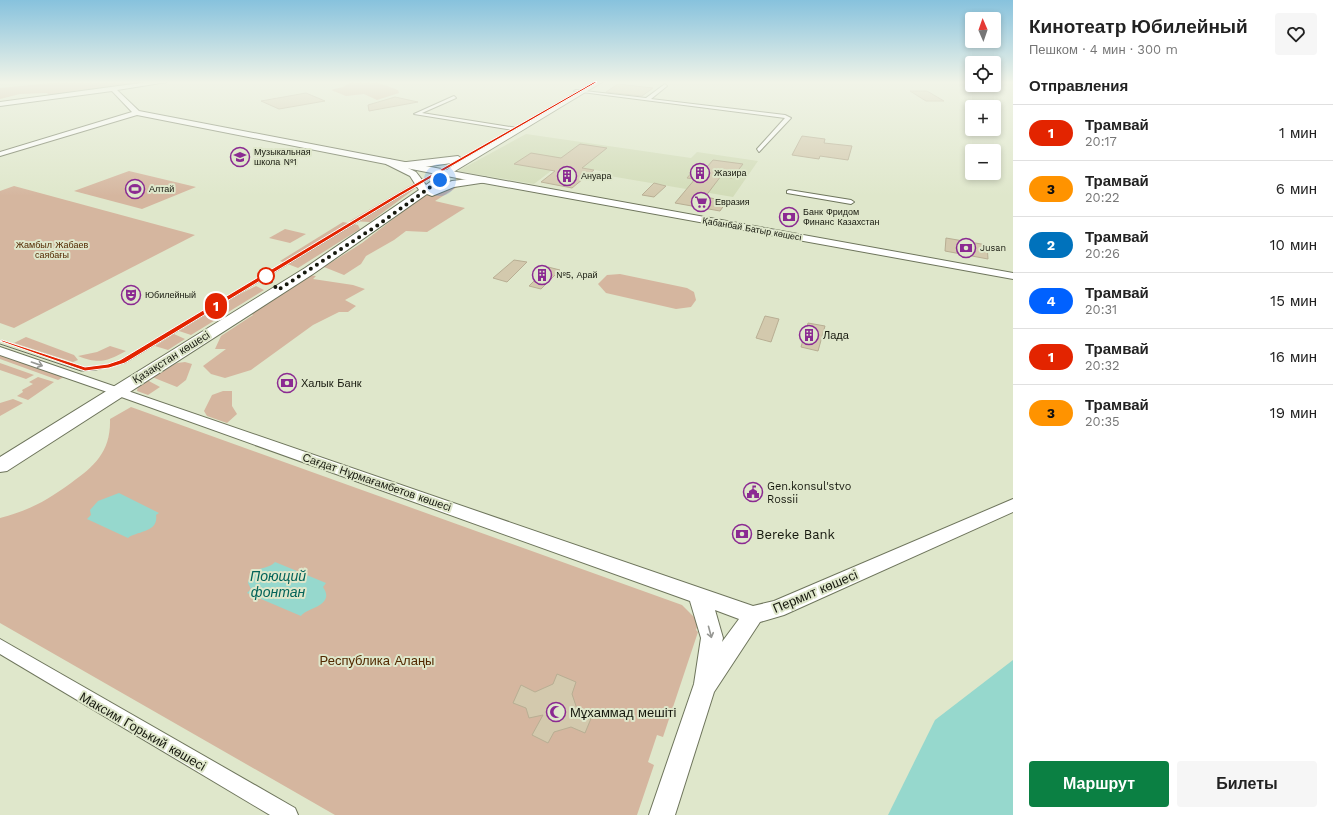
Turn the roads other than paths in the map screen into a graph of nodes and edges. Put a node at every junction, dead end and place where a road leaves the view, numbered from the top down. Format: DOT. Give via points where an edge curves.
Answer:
graph roads {
  1 [pos="113,120"];
  2 [pos="173,120"];
  3 [pos="459,120"];
  4 [pos="530,120"];
  5 [pos="786,120"];
  6 [pos="516,128"];
  7 [pos="759,150"];
  8 [pos="0,154"];
  9 [pos="458,158"];
  10 [pos="389,162"];
  11 [pos="402,164"];
  12 [pos="443,175"];
  13 [pos="487,181"];
  14 [pos="425,191"];
  15 [pos="789,192"];
  16 [pos="411,201"];
  17 [pos="851,202"];
  18 [pos="1013,276"];
  19 [pos="0,351"];
  20 [pos="118,391"];
  21 [pos="0,466"];
  22 [pos="1013,505"];
  23 [pos="697,595"];
  24 [pos="753,615"];
  25 [pos="0,646"];
  26 [pos="704,687"];
  27 [pos="288,815"];
  28 [pos="662,815"];
  1 -- 8 [label="main road"];
  2 -- 10 [label="main road"];
  3 -- 6 [label="street"];
  4 -- 6 [label="main road, Қазақстан көшесі"];
  5 -- 7 [label="street"];
  6 -- 9 [label="main road, Қазақстан көшесі"];
  6 -- 12 [label="main road, Қазақстан көшесі"];
  9 -- 11 [label="main road" via="431,164"];
  9 -- 12 [label="main road, Қазақстан көшесі" via="441,169"];
  10 -- 11 [label="main road"];
  10 -- 14 [label="main road" via="413,174"];
  11 -- 12 [label="main road"];
  12 -- 13 [label="main road, Қабанбай Батыр көшесі"];
  12 -- 14 [label="main road, Қазақстан көшесі"];
  13 -- 16 [label="main road" via="452,184"];
  13 -- 18 [label="main road, Қабанбай Батыр көшесі"];
  14 -- 16 [label="main road, Қазақстан көшесі"];
  15 -- 17 [label="street"];
  16 -- 20 [label="main road, Қазақстан көшесі" via="309,271"];
  19 -- 20 [label="main road, Сағдат Нұрмағамбетов көшесі, one-way"];
  20 -- 21 [label="main road, Қазақстан көшесі"];
  20 -- 23 [label="main road, Сағдат Нұрмағамбетов көшесі"];
  22 -- 24 [label="main road, Пермит көшесі" via="777,609"];
  23 -- 24 [label="main road, Сағдат Нұрмағамбетов көшесі"];
  23 -- 26 [label="main road, one-way" via="703,606 712,638"];
  24 -- 26 [label="main road"];
  25 -- 27 [label="street, Максим Горький көшесі"];
  26 -- 28 [label="main road"];
}
